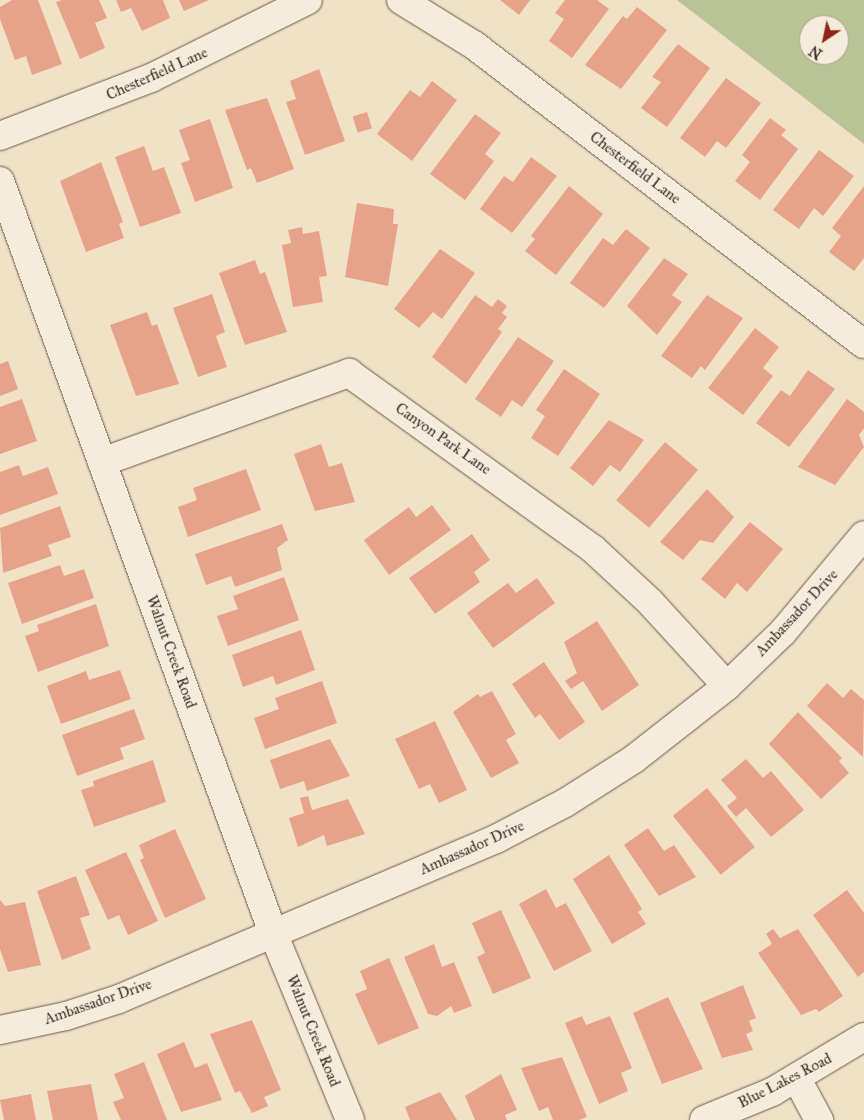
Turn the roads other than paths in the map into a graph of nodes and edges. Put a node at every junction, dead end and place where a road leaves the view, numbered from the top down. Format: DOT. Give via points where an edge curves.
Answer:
graph roads {
  1 [pos="308,0"];
  2 [pos="401,0"];
  3 [pos="0,136"];
  4 [pos="0,181"];
  5 [pos="864,344"];
  6 [pos="102,462"];
  7 [pos="864,535"];
  8 [pos="727,686"];
  9 [pos="273,934"];
  10 [pos="0,1030"];
  11 [pos="864,1037"];
  12 [pos="796,1079"];
  13 [pos="350,1120"];
  14 [pos="704,1120"];
  15 [pos="818,1120"];
  1 -- 3 [label="street, Chesterfield Lane" via="151,78"];
  2 -- 5 [label="street, Chesterfield Lane" via="474,45"];
  4 -- 6 [label="street, Walnut Creek Road"];
  6 -- 8 [label="street, Canyon Park Lane" via="349,373 593,549 650,602"];
  6 -- 9 [label="street, Walnut Creek Road"];
  7 -- 8 [label="street, Ambassador Drive" via="783,632"];
  8 -- 9 [label="street, Ambassador Drive" via="634,759 565,803 496,839"];
  9 -- 10 [label="street, Ambassador Drive" via="119,999 66,1016"];
  9 -- 13 [label="street, Walnut Creek Road"];
  11 -- 12 [label="street, Blue Lakes Road"];
  12 -- 14 [label="street, Blue Lakes Road"];
  12 -- 15 [label="street"];
}
